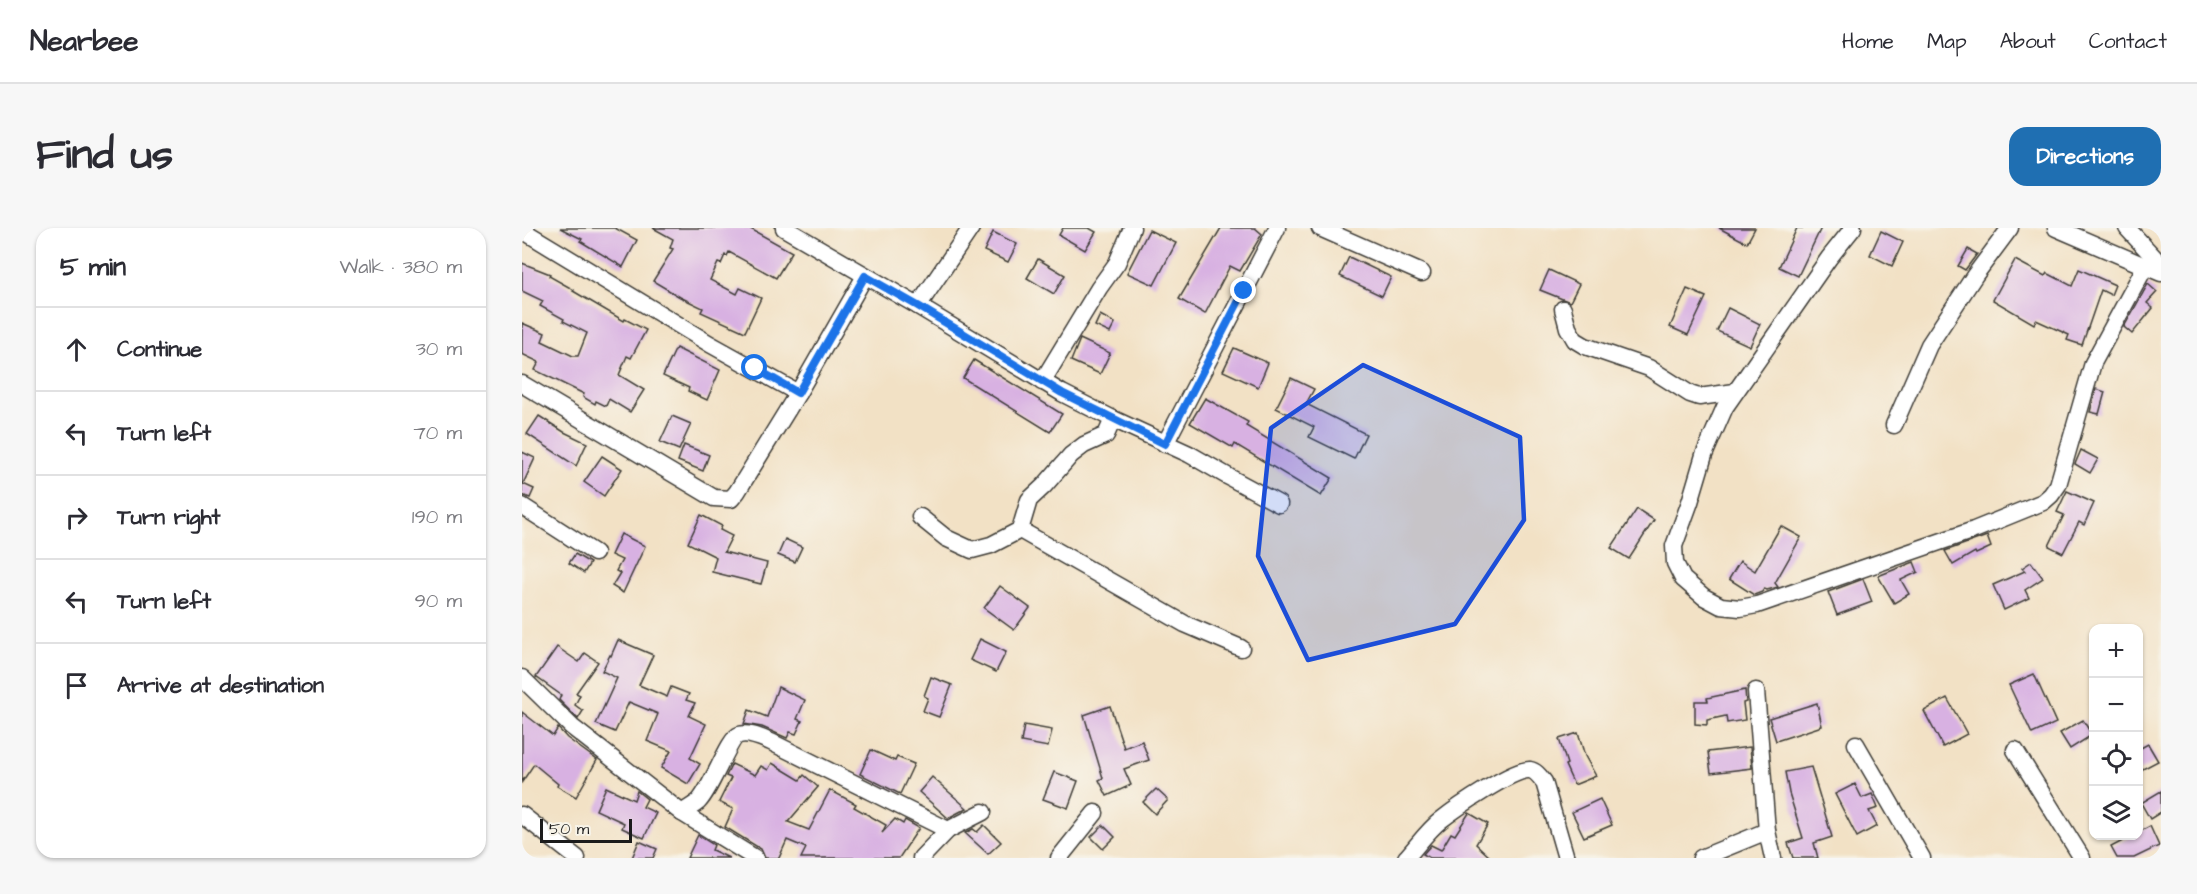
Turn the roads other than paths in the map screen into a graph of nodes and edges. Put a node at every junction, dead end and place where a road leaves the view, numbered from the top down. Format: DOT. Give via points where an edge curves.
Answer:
graph roads {
  1 [pos="784,228"];
  2 [pos="971,228"];
  3 [pos="1132,228"];
  4 [pos="1277,228"];
  5 [pos="1320,228"];
  6 [pos="1853,228"];
  7 [pos="2010,228"];
  8 [pos="2056,228"];
  9 [pos="2127,228"];
  10 [pos="522,230"];
  11 [pos="807,234"];
  12 [pos="2153,266"];
  13 [pos="1422,273"];
  14 [pos="2161,273"];
  15 [pos="865,276"];
  16 [pos="918,306"];
  17 [pos="1563,309"];
  18 [pos="1042,382"];
  19 [pos="522,384"];
  20 [pos="1735,392"];
  21 [pos="798,393"];
  22 [pos="1113,420"];
  23 [pos="1894,425"];
  24 [pos="1165,444"];
  25 [pos="1279,504"];
  26 [pos="522,506"];
  27 [pos="920,517"];
  28 [pos="1020,530"];
  29 [pos="595,553"];
  30 [pos="1241,648"];
  31 [pos="522,678"];
  32 [pos="1756,692"];
  33 [pos="1856,744"];
  34 [pos="2015,750"];
  35 [pos="983,812"];
  36 [pos="682,813"];
  37 [pos="1095,813"];
  38 [pos="522,815"];
  39 [pos="948,830"];
  40 [pos="1767,831"];
  41 [pos="577,858"];
  42 [pos="755,858"];
  43 [pos="921,858"];
  44 [pos="1059,858"];
  45 [pos="1406,858"];
  46 [pos="1566,858"];
  47 [pos="1701,858"];
  48 [pos="1773,858"];
  49 [pos="1922,858"];
  50 [pos="2082,858"];
  1 -- 11 [label="street"];
  2 -- 16 [label="street"];
  3 -- 18 [label="street" via="1118,263"];
  4 -- 24 [label="street"];
  5 -- 13 [label="street"];
  6 -- 20 [label="street"];
  7 -- 23 [label="street" via="1929,345"];
  8 -- 12 [label="street"];
  9 -- 12 [label="street"];
  10 -- 21 [label="street"];
  11 -- 15 [label="street"];
  12 -- 14 [label="street"];
  12 -- 20 [label="street" via="2093,363 2058,485 2043,502 1963,534 1765,603 1740,608 1721,606 1704,597 1683,579 1673,554 1704,455"];
  15 -- 16 [label="street"];
  15 -- 21 [label="street"];
  16 -- 18 [label="street"];
  17 -- 20 [label="street" via="1575,340 1585,346 1649,368 1690,394"];
  18 -- 22 [label="street"];
  19 -- 21 [label="street" via="714,498 726,500 737,492"];
  22 -- 24 [label="street"];
  22 -- 28 [label="street" via="1106,435 1071,455 1029,500"];
  24 -- 25 [label="street"];
  26 -- 29 [label="street"];
  27 -- 28 [label="street" via="946,538 972,550"];
  28 -- 30 [label="street" via="1185,624"];
  31 -- 36 [label="street" via="572,727"];
  32 -- 40 [label="street"];
  33 -- 49 [label="street"];
  34 -- 50 [label="street"];
  35 -- 39 [label="street"];
  36 -- 39 [label="street" via="698,802 708,788 732,739 749,735 771,741"];
  36 -- 42 [label="street"];
  37 -- 44 [label="street"];
  38 -- 41 [label="street"];
  39 -- 43 [label="street"];
  40 -- 47 [label="street"];
  40 -- 48 [label="street"];
  45 -- 46 [label="street" via="1440,821 1505,778 1530,770 1544,782"];
}
